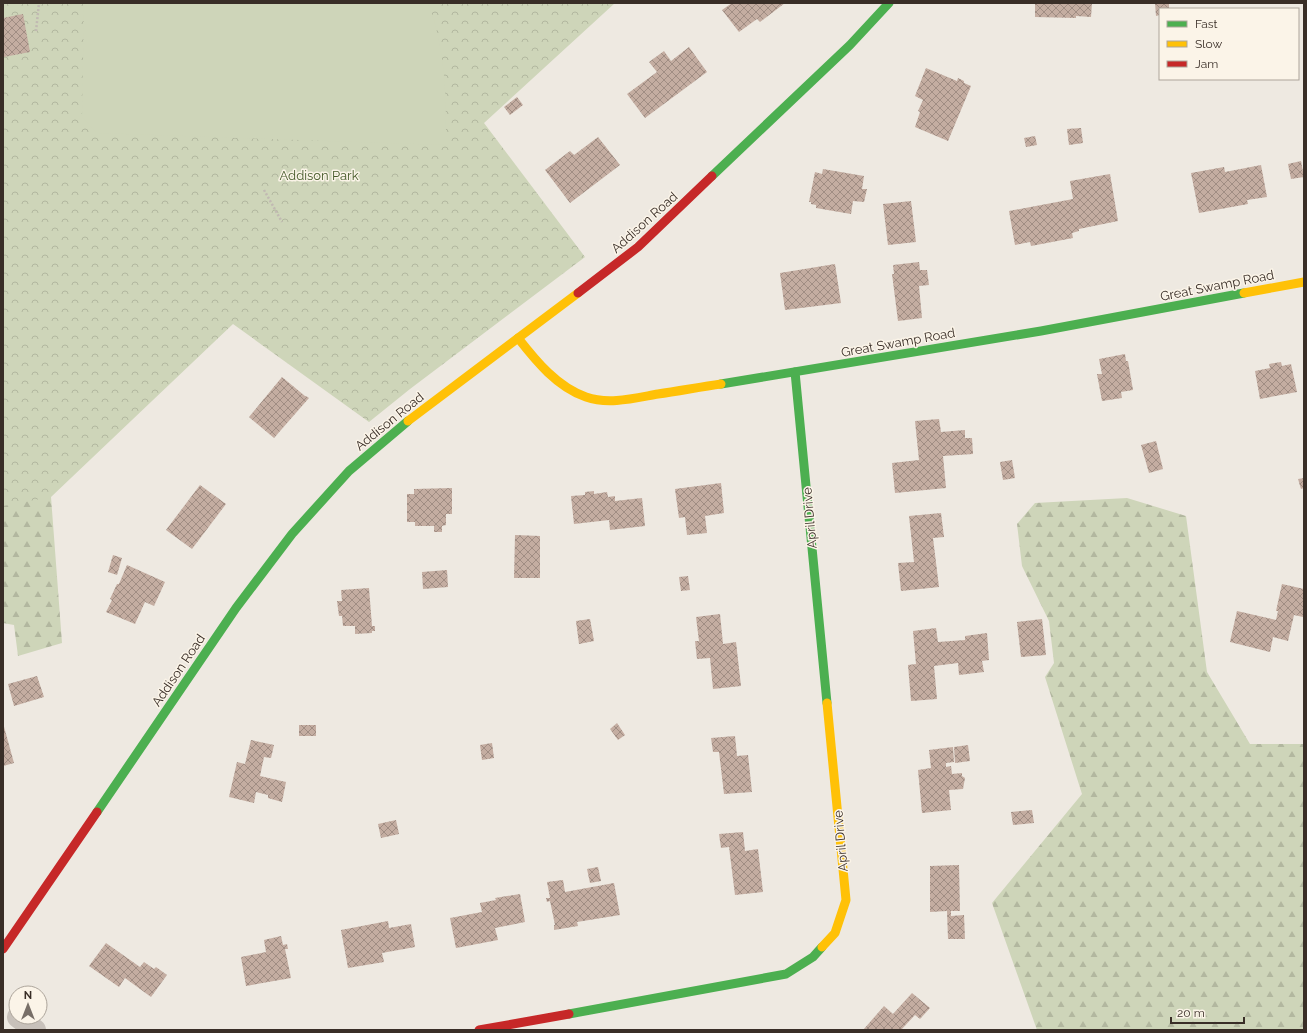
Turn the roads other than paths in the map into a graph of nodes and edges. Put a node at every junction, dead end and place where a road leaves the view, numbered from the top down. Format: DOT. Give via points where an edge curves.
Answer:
graph roads {
  1 [pos="889,3"];
  2 [pos="1304,282"];
  3 [pos="518,338"];
  4 [pos="795,372"];
  5 [pos="3,949"];
  6 [pos="479,1030"];
  1 -- 3 [label="street, Addison Road" via="850,45 638,247"];
  2 -- 4 [label="street, Great Swamp Road" via="1041,331"];
  3 -- 4 [label="street, Great Swamp Road" via="533,357 562,384 585,396 601,400 616,400"];
  3 -- 5 [label="street, Addison Road" via="414,416 349,472 292,534 236,608"];
  4 -- 6 [label="street, April Drive" via="846,900 834,933 813,958 786,974"];
}
